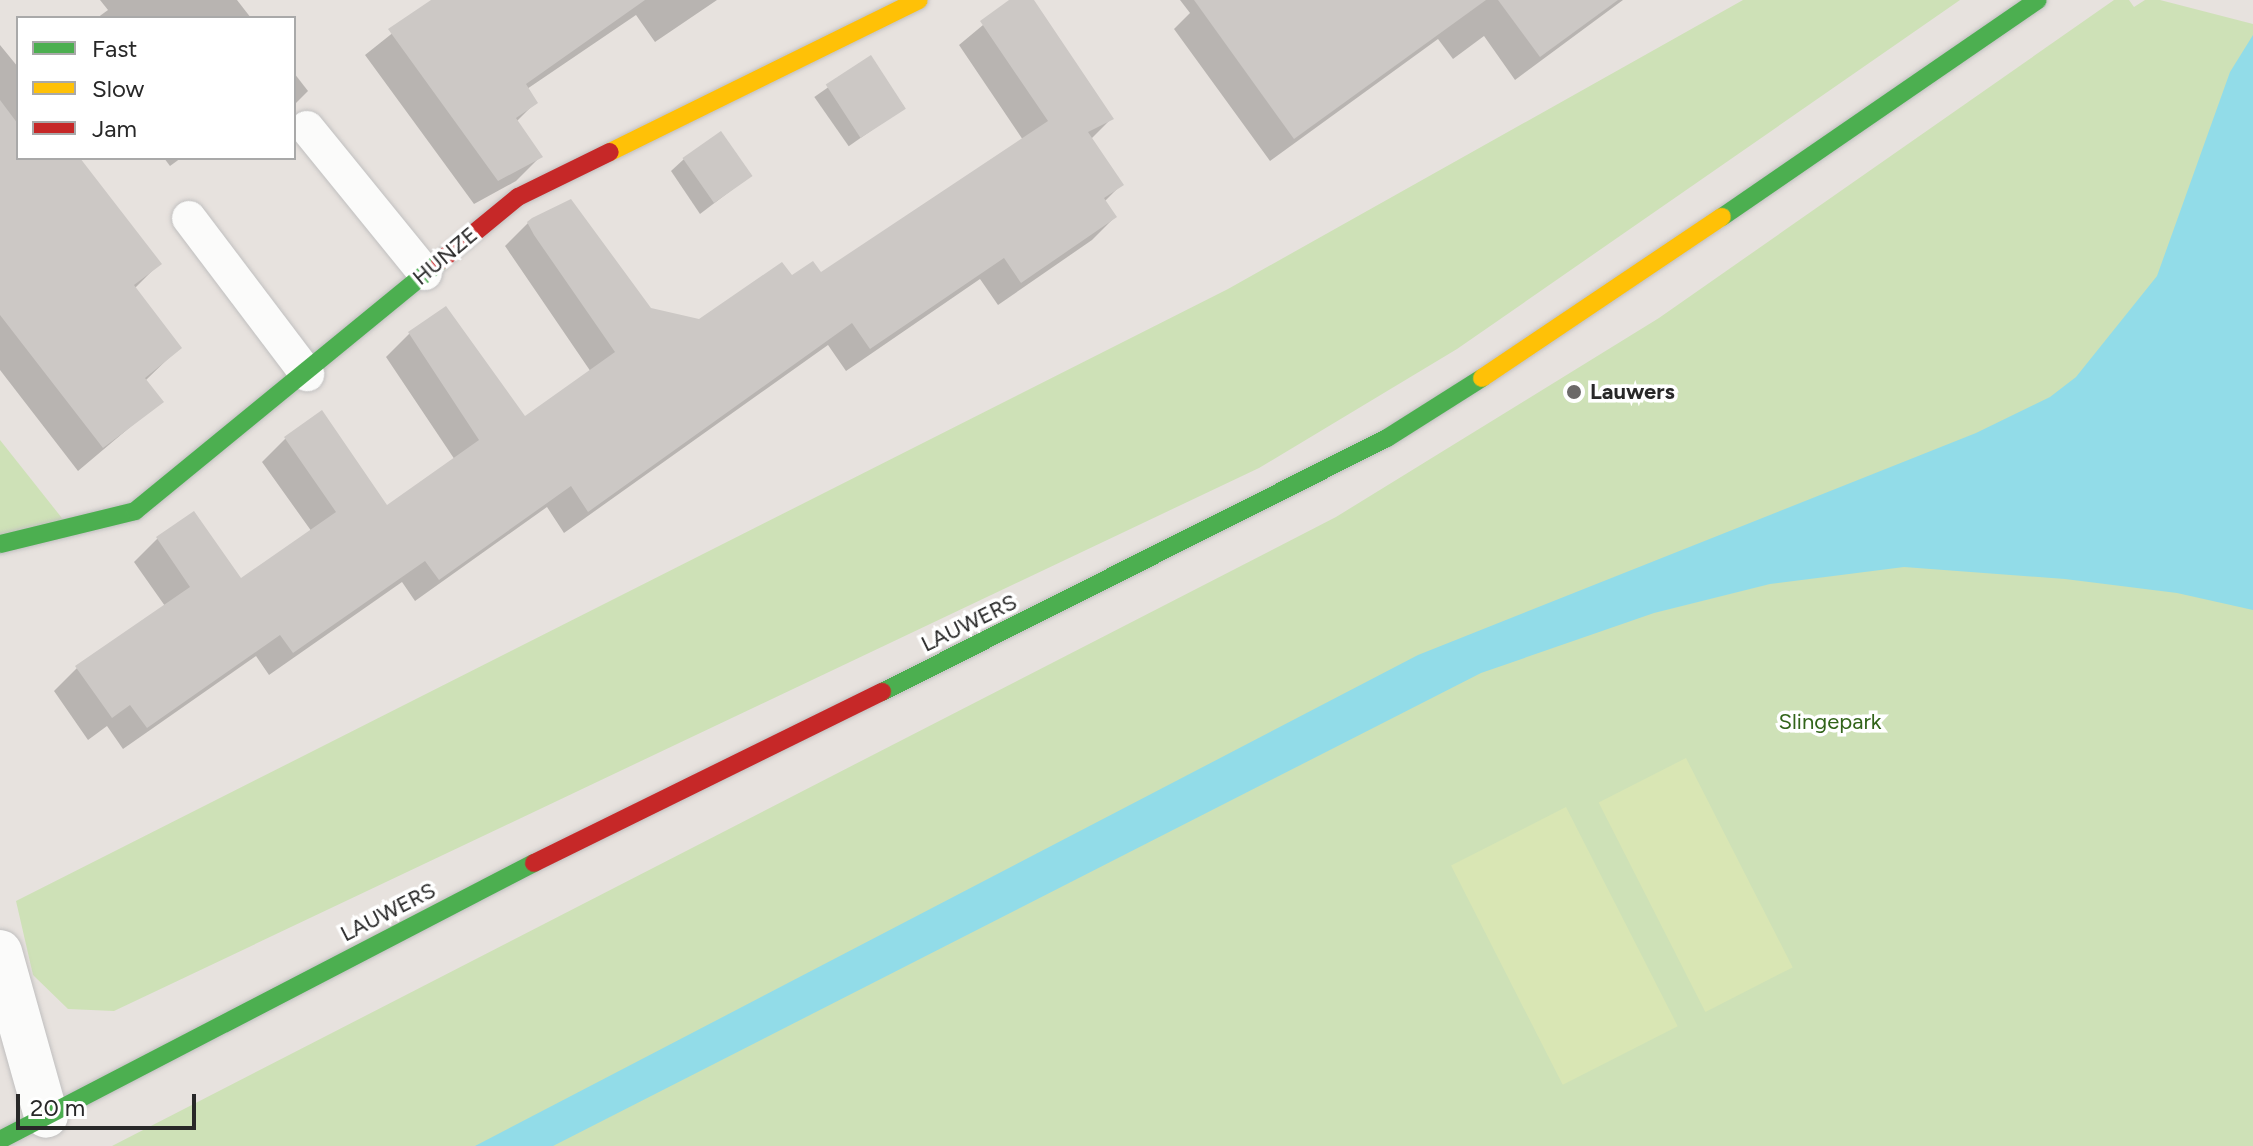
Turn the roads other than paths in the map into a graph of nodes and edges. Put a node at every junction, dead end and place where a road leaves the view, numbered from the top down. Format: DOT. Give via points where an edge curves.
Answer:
graph roads {
  1 [pos="919,0"];
  2 [pos="2038,0"];
  3 [pos="307,128"];
  4 [pos="189,218"];
  5 [pos="425,273"];
  6 [pos="307,374"];
  7 [pos="0,544"];
  8 [pos="0,952"];
  9 [pos="46,1116"];
  10 [pos="0,1140"];
  1 -- 5 [label="street, HUNZE" via="518,197"];
  2 -- 9 [label="street, LAUWERS" via="1560,328 1387,438 1142,565 587,836"];
  3 -- 5 [label="lane"];
  4 -- 6 [label="lane"];
  5 -- 6 [label="street, HUNZE"];
  6 -- 7 [label="street, HUNZE" via="135,511"];
  8 -- 9 [label="street"];
  9 -- 10 [label="street, LAUWERS"];
}
